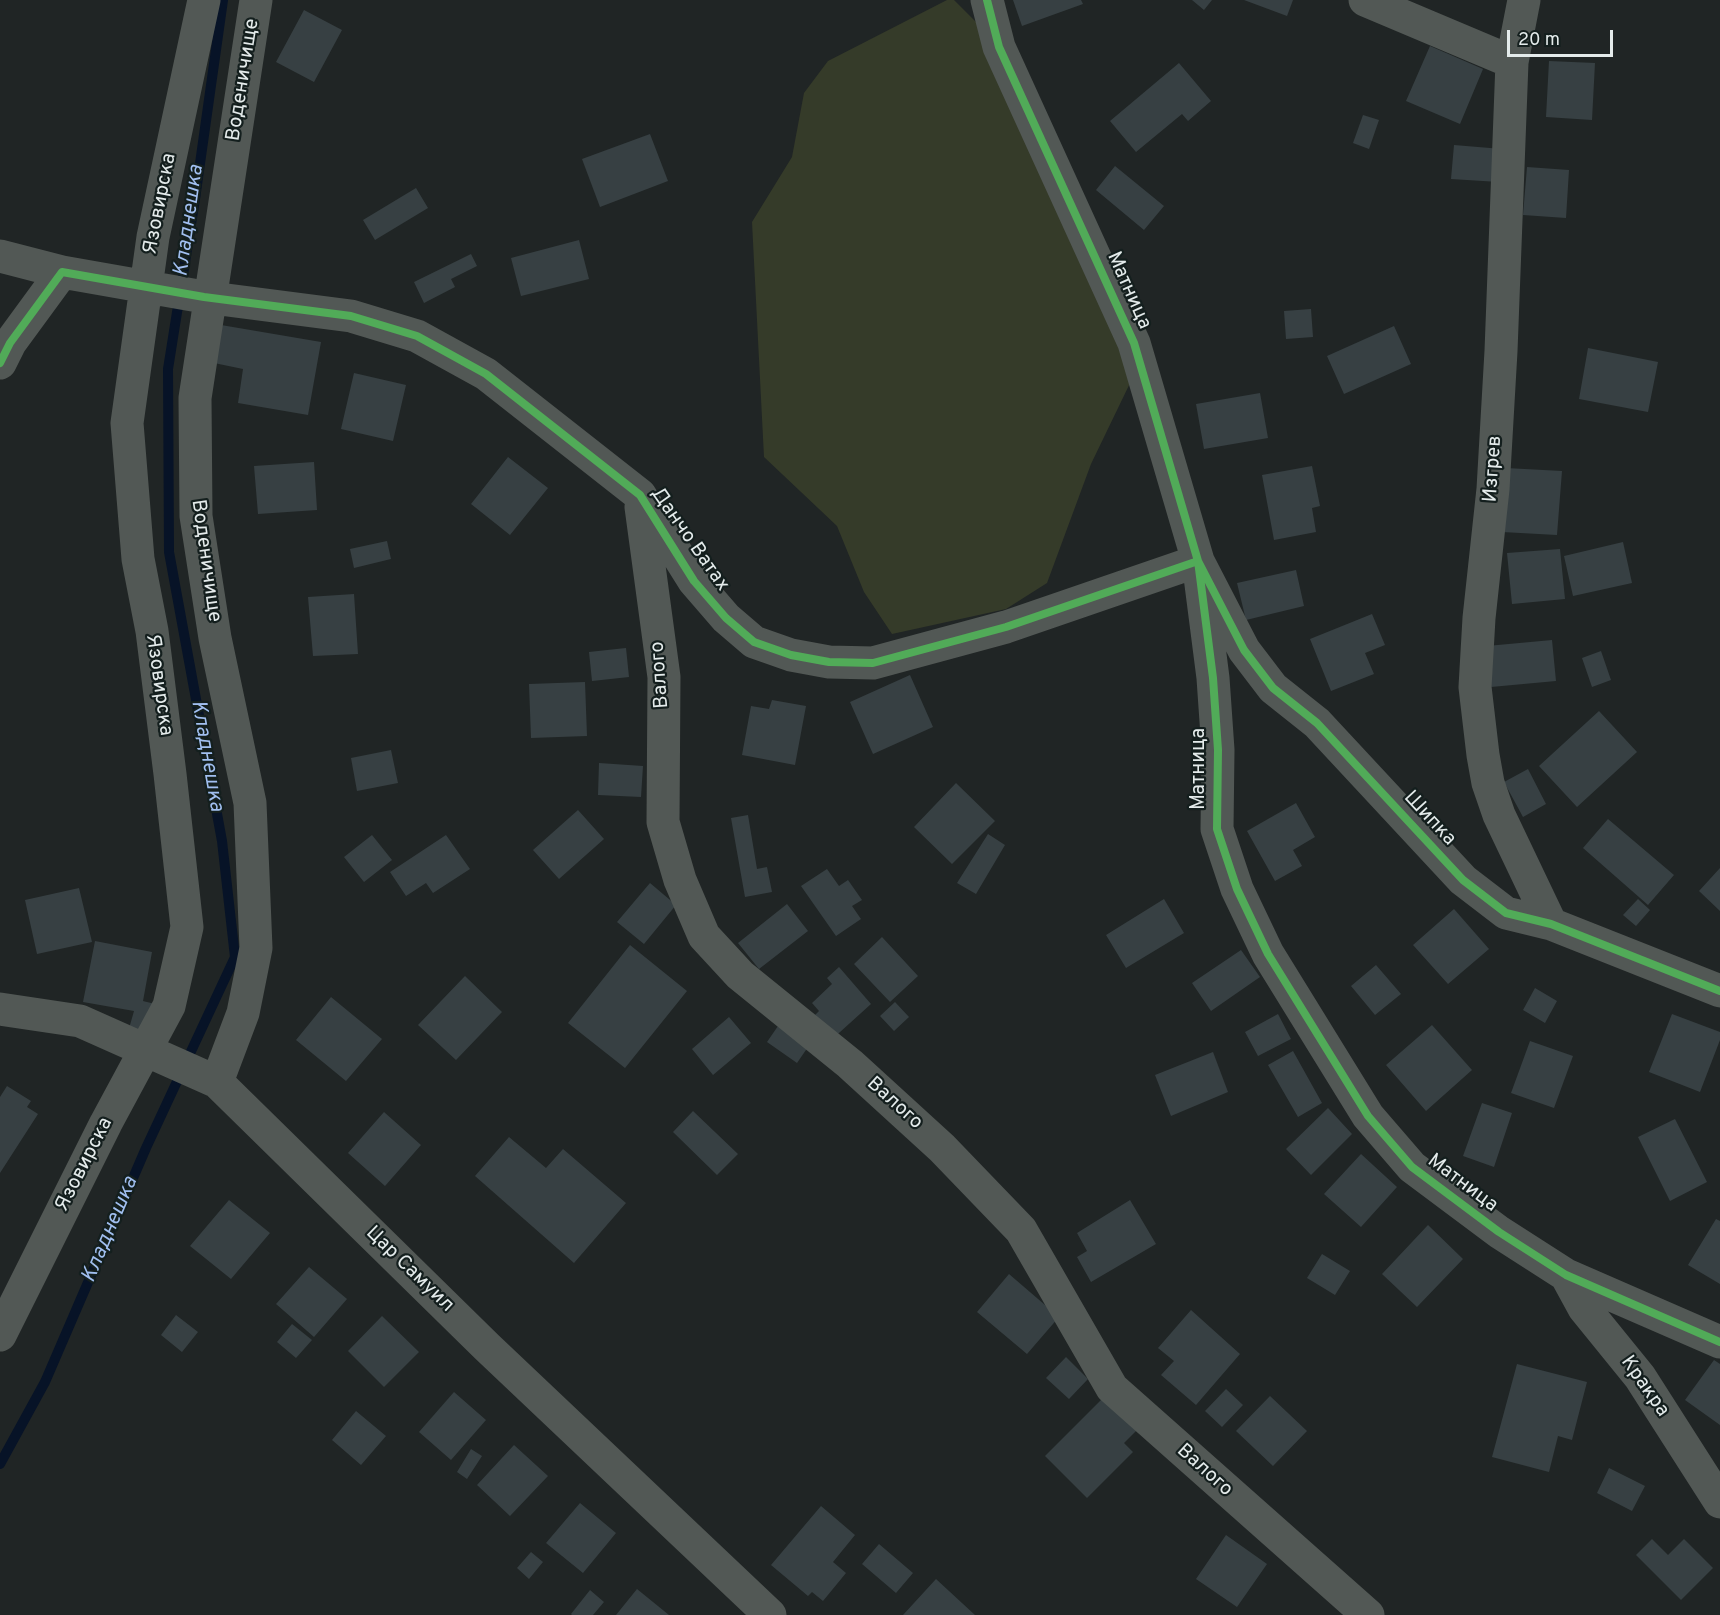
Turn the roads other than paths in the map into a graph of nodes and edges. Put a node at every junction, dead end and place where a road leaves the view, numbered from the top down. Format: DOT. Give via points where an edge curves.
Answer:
graph roads {
  1 [pos="204,0"];
  2 [pos="256,0"];
  3 [pos="987,0"];
  4 [pos="1365,0"];
  5 [pos="1524,0"];
  6 [pos="1512,62"];
  7 [pos="0,256"];
  8 [pos="62,272"];
  9 [pos="151,287"];
  10 [pos="208,297"];
  11 [pos="0,363"];
  12 [pos="639,495"];
  13 [pos="1198,561"];
  14 [pos="1551,924"];
  15 [pos="1720,991"];
  16 [pos="0,1009"];
  17 [pos="158,1056"];
  18 [pos="217,1082"];
  19 [pos="1566,1275"];
  20 [pos="0,1335"];
  21 [pos="1720,1342"];
  22 [pos="1720,1502"];
  23 [pos="760,1611"];
  24 [pos="1368,1615"];
  1 -- 9 [label="street, Язовирска" via="153,237"];
  2 -- 10 [label="street, Воденичище"];
  3 -- 13 [label="street, Матница" via="999,47 1134,343"];
  4 -- 6 [label="street"];
  5 -- 6 [label="street, Изгрев"];
  6 -- 14 [label="street, Изгрев" via="1493,489 1475,687 1488,783"];
  7 -- 8 [label="street, Данчо Ватах"];
  8 -- 9 [label="street, Данчо Ватах"];
  8 -- 11 [label="street"];
  9 -- 10 [label="street, Данчо Ватах"];
  9 -- 17 [label="street, Язовирска" via="128,423 138,559 152,631 187,927"];
  10 -- 12 [label="street, Данчо Ватах" via="351,316 417,336 486,374"];
  10 -- 18 [label="street, Воденичище" via="195,398 196,516 215,638 250,803 256,948 243,1013"];
  12 -- 13 [label="street, Данчо Ватах" via="694,581 726,618 754,642 791,655 829,662 873,663 1006,627"];
  12 -- 24 [label="street, Валого" via="664,677 663,822 680,880 704,936 740,975 850,1064 942,1148 1021,1230 1112,1388"];
  13 -- 14 [label="street, Шипка" via="1244,650 1273,688 1317,723 1463,880 1506,913"];
  13 -- 19 [label="street, Матница" via="1213,678 1216,829 1237,890 1268,954 1368,1116 1413,1167 1499,1232"];
  14 -- 15 [label="street, Шипка"];
  16 -- 17 [label="street, Цар Самуил" via="80,1022"];
  17 -- 18 [label="street, Цар Самуил"];
  17 -- 20 [label="street, Язовирска" via="106,1123"];
  18 -- 23 [label="street, Цар Самуил"];
  19 -- 21 [label="street, Матница"];
  19 -- 22 [label="street, Кракра" via="1584,1308 1640,1377"];
}
